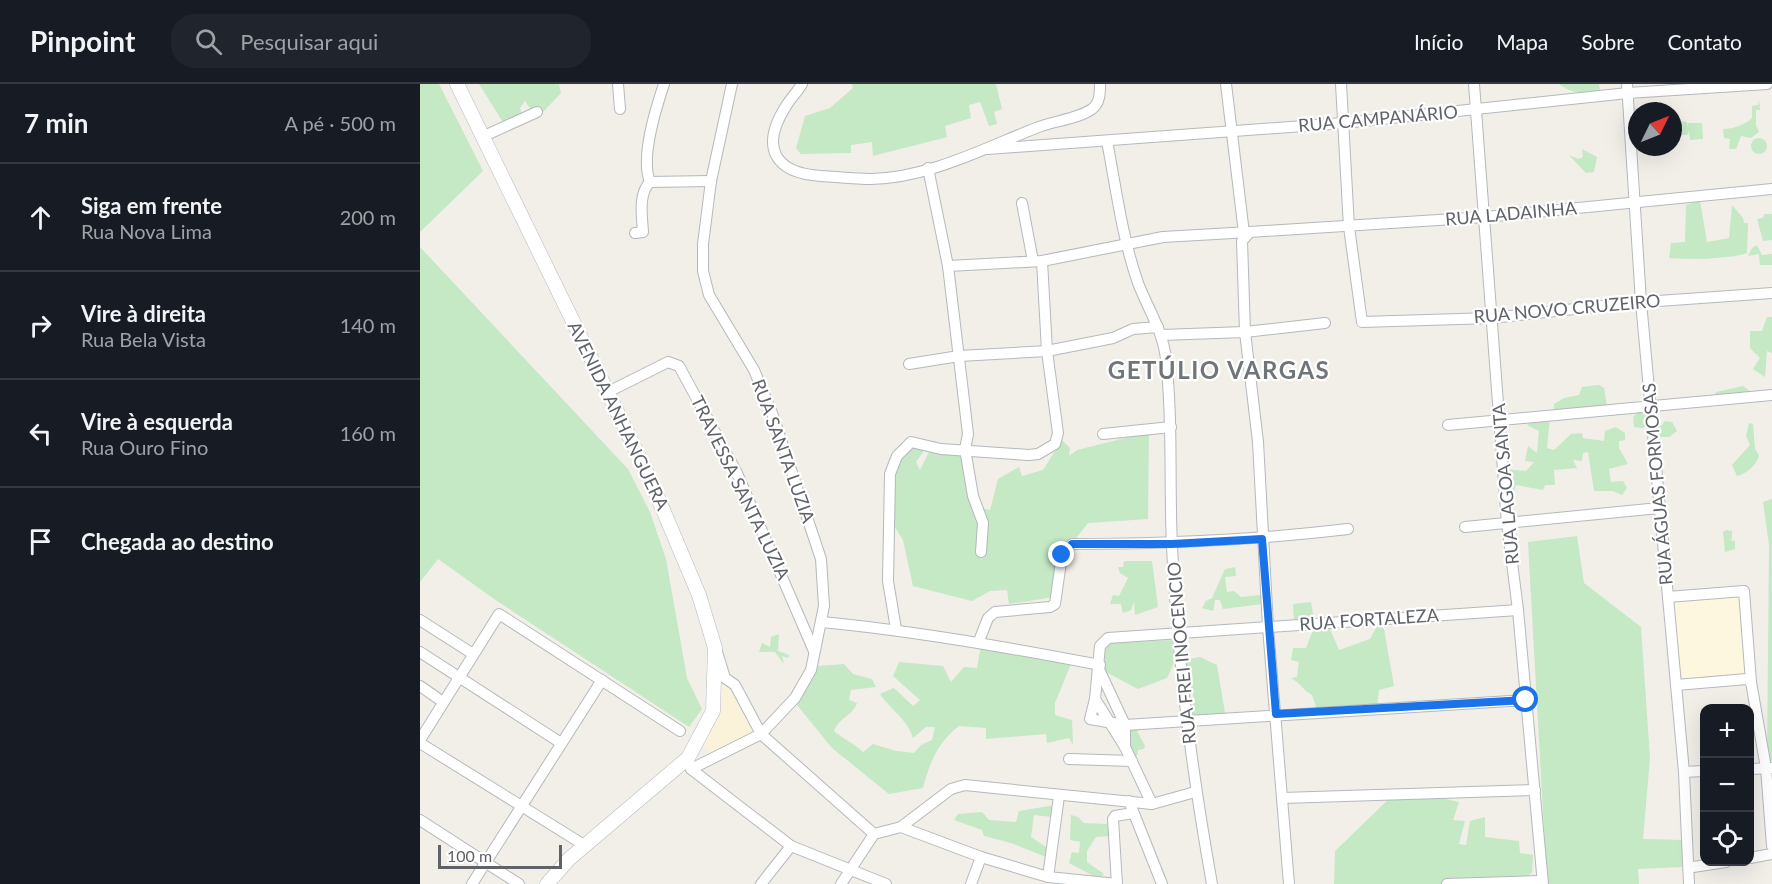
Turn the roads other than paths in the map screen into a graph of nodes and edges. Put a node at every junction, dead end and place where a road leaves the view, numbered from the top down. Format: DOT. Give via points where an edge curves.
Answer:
graph roads {
  1 [pos="457,84"];
  2 [pos="618,84"];
  3 [pos="663,84"];
  4 [pos="732,84"];
  5 [pos="802,84"];
  6 [pos="1100,84"];
  7 [pos="1226,84"];
  8 [pos="1341,84"];
  9 [pos="1474,84"];
  10 [pos="1767,84"];
  11 [pos="1628,89"];
  12 [pos="620,110"];
  13 [pos="1476,110"];
  14 [pos="537,112"];
  15 [pos="1344,123"];
  16 [pos="1232,131"];
  17 [pos="484,136"];
  18 [pos="1107,141"];
  19 [pos="988,149"];
  20 [pos="928,168"];
  21 [pos="711,181"];
  22 [pos="651,182"];
  23 [pos="1772,189"];
  24 [pos="1023,203"];
  25 [pos="1634,204"];
  26 [pos="1485,217"];
  27 [pos="1349,227"];
  28 [pos="635,233"];
  29 [pos="1245,235"];
  30 [pos="1127,245"];
  31 [pos="1037,261"];
  32 [pos="948,266"];
  33 [pos="1772,293"];
  34 [pos="1641,302"];
  35 [pos="1492,318"];
  36 [pos="1325,323"];
  37 [pos="1160,331"];
  38 [pos="1245,332"];
  39 [pos="1047,351"];
  40 [pos="959,356"];
  41 [pos="909,364"];
  42 [pos="608,392"];
  43 [pos="1772,394"];
  44 [pos="1652,405"];
  45 [pos="1500,418"];
  46 [pos="1448,424"];
  47 [pos="1171,427"];
  48 [pos="1103,434"];
  49 [pos="965,448"];
  50 [pos="1659,508"];
  51 [pos="1507,523"];
  52 [pos="1465,527"];
  53 [pos="1348,529"];
  54 [pos="1262,539"];
  55 [pos="1172,544"];
  56 [pos="981,552"];
  57 [pos="1668,597"];
  58 [pos="1518,610"];
  59 [pos="420,620"];
  60 [pos="822,622"];
  61 [pos="1268,627"];
  62 [pos="896,629"];
  63 [pos="1178,635"];
  64 [pos="979,641"];
  65 [pos="715,648"];
  66 [pos="814,651"];
  67 [pos="420,652"];
  68 [pos="474,654"];
  69 [pos="1099,667"];
  70 [pos="459,677"];
  71 [pos="602,680"];
  72 [pos="1751,682"];
  73 [pos="1676,685"];
  74 [pos="420,686"];
  75 [pos="1095,699"];
  76 [pos="1526,700"];
  77 [pos="443,702"];
  78 [pos="1276,714"];
  79 [pos="1188,722"];
  80 [pos="1110,723"];
  81 [pos="1125,725"];
  82 [pos="680,731"];
  83 [pos="761,734"];
  84 [pos="420,741"];
  85 [pos="561,743"];
  86 [pos="1125,747"];
  87 [pos="1069,759"];
  88 [pos="1132,761"];
  89 [pos="689,764"];
  90 [pos="1769,768"];
  91 [pos="1754,769"];
  92 [pos="1700,771"];
  93 [pos="1684,772"];
  94 [pos="1535,790"];
  95 [pos="1195,792"];
  96 [pos="1059,796"];
  97 [pos="1282,798"];
  98 [pos="1129,801"];
  99 [pos="1152,804"];
  100 [pos="520,807"];
  101 [pos="1133,813"];
  102 [pos="420,820"];
  103 [pos="901,827"];
  104 [pos="874,834"];
  105 [pos="584,845"];
  106 [pos="791,846"];
  107 [pos="1772,846"];
  108 [pos="1772,854"];
  109 [pos="981,857"];
  110 [pos="1754,857"];
  111 [pos="485,862"];
  112 [pos="1700,866"];
  113 [pos="1693,867"];
  114 [pos="850,871"];
  115 [pos="1048,877"];
  116 [pos="1495,883"];
  117 [pos="1543,883"];
  118 [pos="472,884"];
  119 [pos="519,884"];
  120 [pos="547,884"];
  121 [pos="761,884"];
  122 [pos="841,884"];
  123 [pos="886,884"];
  124 [pos="971,884"];
  125 [pos="1117,884"];
  126 [pos="1162,884"];
  127 [pos="1212,884"];
  128 [pos="1289,884"];
  129 [pos="1447,884"];
  130 [pos="1689,884"];
  1 -- 17 [label="street, AVENIDA ANHANGUERA"];
  2 -- 12 [label="street"];
  3 -- 22 [label="street" via="651,130 647,173"];
  4 -- 21 [label="street, RUA SANTA LUZIA"];
  5 -- 20 [label="street, RUA CAMPANÁRIO" via="785,108 774,142 774,154 783,166 805,175 872,179"];
  6 -- 19 [label="street, RUA CAMPANÁRIO" via="1100,97 1092,109"];
  7 -- 16 [label="street"];
  8 -- 15 [label="street"];
  9 -- 13 [label="street, RUA LAGOA SANTA"];
  10 -- 11 [label="street, RUA CAMPANÁRIO"];
  11 -- 13 [label="street, RUA CAMPANÁRIO"];
  11 -- 25 [label="street, RUA ÁGUAS FORMOSAS"];
  13 -- 15 [label="street, RUA CAMPANÁRIO"];
  13 -- 26 [label="street, RUA LAGOA SANTA"];
  14 -- 17 [label="street"];
  15 -- 16 [label="street, RUA CAMPANÁRIO"];
  15 -- 27 [label="street"];
  16 -- 18 [label="street, RUA CAMPANÁRIO"];
  16 -- 29 [label="street"];
  17 -- 42 [label="street, AVENIDA ANHANGUERA"];
  18 -- 19 [label="street, RUA CAMPANÁRIO"];
  18 -- 30 [label="street, RUA FREI INOCENCIO"];
  19 -- 20 [label="street, RUA CAMPANÁRIO"];
  20 -- 32 [label="street"];
  21 -- 22 [label="street"];
  21 -- 60 [label="street, RUA SANTA LUZIA" via="703,272 709,295 754,370 772,413 821,559"];
  22 -- 28 [label="street" via="643,196 644,232"];
  23 -- 25 [label="street, RUA LADAINHA"];
  24 -- 31 [label="street"];
  25 -- 26 [label="street, RUA LADAINHA"];
  25 -- 34 [label="street, RUA ÁGUAS FORMOSAS"];
  26 -- 27 [label="street, RUA LADAINHA"];
  26 -- 35 [label="street, RUA LAGOA SANTA"];
  27 -- 29 [label="street, RUA LADAINHA"];
  27 -- 35 [label="street, RUA NOVO CRUZEIRO" via="1362,322"];
  29 -- 30 [label="street, RUA LADAINHA" via="1187,234"];
  29 -- 38 [label="street"];
  30 -- 31 [label="street, RUA LADAINHA"];
  30 -- 37 [label="street, RUA FREI INOCENCIO" via="1138,283"];
  31 -- 32 [label="street, RUA LADAINHA"];
  31 -- 39 [label="street"];
  32 -- 40 [label="street"];
  33 -- 34 [label="street, RUA NOVO CRUZEIRO"];
  34 -- 35 [label="street, RUA NOVO CRUZEIRO"];
  34 -- 44 [label="street, RUA ÁGUAS FORMOSAS"];
  35 -- 45 [label="street, RUA LAGOA SANTA"];
  36 -- 38 [label="street"];
  37 -- 38 [label="street"];
  37 -- 39 [label="street" via="1133,329 1113,338"];
  37 -- 47 [label="street, RUA FREI INOCENCIO"];
  38 -- 54 [label="street" via="1258,442"];
  39 -- 40 [label="street"];
  39 -- 49 [label="street" via="1058,433 1055,444 1029,455"];
  40 -- 41 [label="street"];
  40 -- 49 [label="street" via="968,434"];
  42 -- 65 [label="street, AVENIDA ANHANGUERA" via="699,595"];
  42 -- 66 [label="street, TRAVESSA SANTA LUZIA" via="668,362 679,366 736,471"];
  43 -- 44 [label="street"];
  44 -- 45 [label="street"];
  44 -- 50 [label="street, RUA ÁGUAS FORMOSAS"];
  45 -- 46 [label="street"];
  45 -- 51 [label="street, RUA LAGOA SANTA"];
  47 -- 48 [label="street"];
  47 -- 55 [label="street, RUA FREI INOCENCIO"];
  49 -- 56 [label="street" via="983,523"];
  49 -- 62 [label="street" via="941,449 911,442 894,461 890,474 888,581"];
  50 -- 51 [label="street"];
  50 -- 57 [label="street, RUA ÁGUAS FORMOSAS"];
  51 -- 52 [label="street"];
  51 -- 58 [label="street, RUA LAGOA SANTA"];
  53 -- 54 [label="street"];
  54 -- 55 [label="street"];
  54 -- 61 [label="street"];
  55 -- 63 [label="street, RUA FREI INOCENCIO"];
  55 -- 64 [label="street" via="1068,546 1062,555 1055,604 995,612 988,618"];
  57 -- 72 [label="street" via="1744,591"];
  57 -- 73 [label="street, RUA ÁGUAS FORMOSAS"];
  58 -- 61 [label="street, RUA FORTALEZA"];
  58 -- 76 [label="street, RUA LAGOA SANTA"];
  59 -- 68 [label="street"];
  60 -- 62 [label="street"];
  60 -- 66 [label="street, RUA SANTA LUZIA"];
  61 -- 63 [label="street, RUA FORTALEZA"];
  61 -- 78 [label="street"];
  62 -- 64 [label="street"];
  63 -- 69 [label="street, RUA FORTALEZA" via="1108,638 1100,646"];
  63 -- 79 [label="street, RUA FREI INOCENCIO"];
  64 -- 69 [label="street"];
  65 -- 83 [label="street" via="725,678 735,685"];
  65 -- 89 [label="street, AVENIDA ANHANGUERA" via="713,711"];
  66 -- 83 [label="street, RUA SANTA LUZIA" via="811,670 795,698"];
  67 -- 70 [label="street"];
  68 -- 70 [label="street"];
  68 -- 71 [label="street" via="499,614"];
  69 -- 75 [label="street, RUA FORTALEZA"];
  69 -- 81 [label="street"];
  70 -- 77 [label="street"];
  70 -- 85 [label="street"];
  71 -- 82 [label="street"];
  71 -- 85 [label="street"];
  72 -- 73 [label="street" via="1747,679"];
  72 -- 90 [label="street"];
  73 -- 93 [label="street, RUA ÁGUAS FORMOSAS"];
  74 -- 77 [label="street"];
  75 -- 80 [label="street"];
  75 -- 80 [label="street, RUA FORTALEZA" via="1091,721"];
  76 -- 78 [label="street"];
  76 -- 94 [label="street, RUA LAGOA SANTA"];
  77 -- 84 [label="street"];
  78 -- 79 [label="street"];
  78 -- 97 [label="street"];
  79 -- 81 [label="street"];
  79 -- 95 [label="street, RUA FREI INOCENCIO"];
  80 -- 81 [label="street"];
  80 -- 86 [label="street"];
  81 -- 86 [label="street"];
  83 -- 89 [label="street, RUA SANTA LUZIA"];
  83 -- 104 [label="street"];
  84 -- 100 [label="street"];
  85 -- 100 [label="street"];
  86 -- 88 [label="street"];
  87 -- 88 [label="street"];
  88 -- 99 [label="street"];
  89 -- 105 [label="street"];
  89 -- 106 [label="street"];
  90 -- 91 [label="street"];
  90 -- 107 [label="street"];
  92 -- 93 [label="street"];
  93 -- 130 [label="street, RUA ÁGUAS FORMOSAS"];
  94 -- 97 [label="street"];
  94 -- 117 [label="street, RUA LAGOA SANTA"];
  95 -- 99 [label="street"];
  95 -- 127 [label="street, RUA FREI INOCENCIO"];
  96 -- 98 [label="street"];
  96 -- 103 [label="street" via="957,786"];
  96 -- 115 [label="street"];
  97 -- 128 [label="street"];
  98 -- 99 [label="street"];
  98 -- 101 [label="street"];
  100 -- 105 [label="street"];
  100 -- 111 [label="street"];
  101 -- 125 [label="street" via="1113,819"];
  101 -- 126 [label="street"];
  102 -- 111 [label="street"];
  103 -- 104 [label="street"];
  103 -- 109 [label="street"];
  104 -- 114 [label="street"];
  105 -- 120 [label="street"];
  106 -- 114 [label="street"];
  106 -- 121 [label="street"];
  108 -- 110 [label="street"];
  109 -- 115 [label="street"];
  109 -- 124 [label="street"];
  111 -- 118 [label="street"];
  111 -- 119 [label="street"];
  112 -- 113 [label="street"];
  114 -- 122 [label="street"];
  114 -- 123 [label="street"];
  115 -- 125 [label="street"];
  116 -- 117 [label="street"];
  116 -- 129 [label="street"];
}
